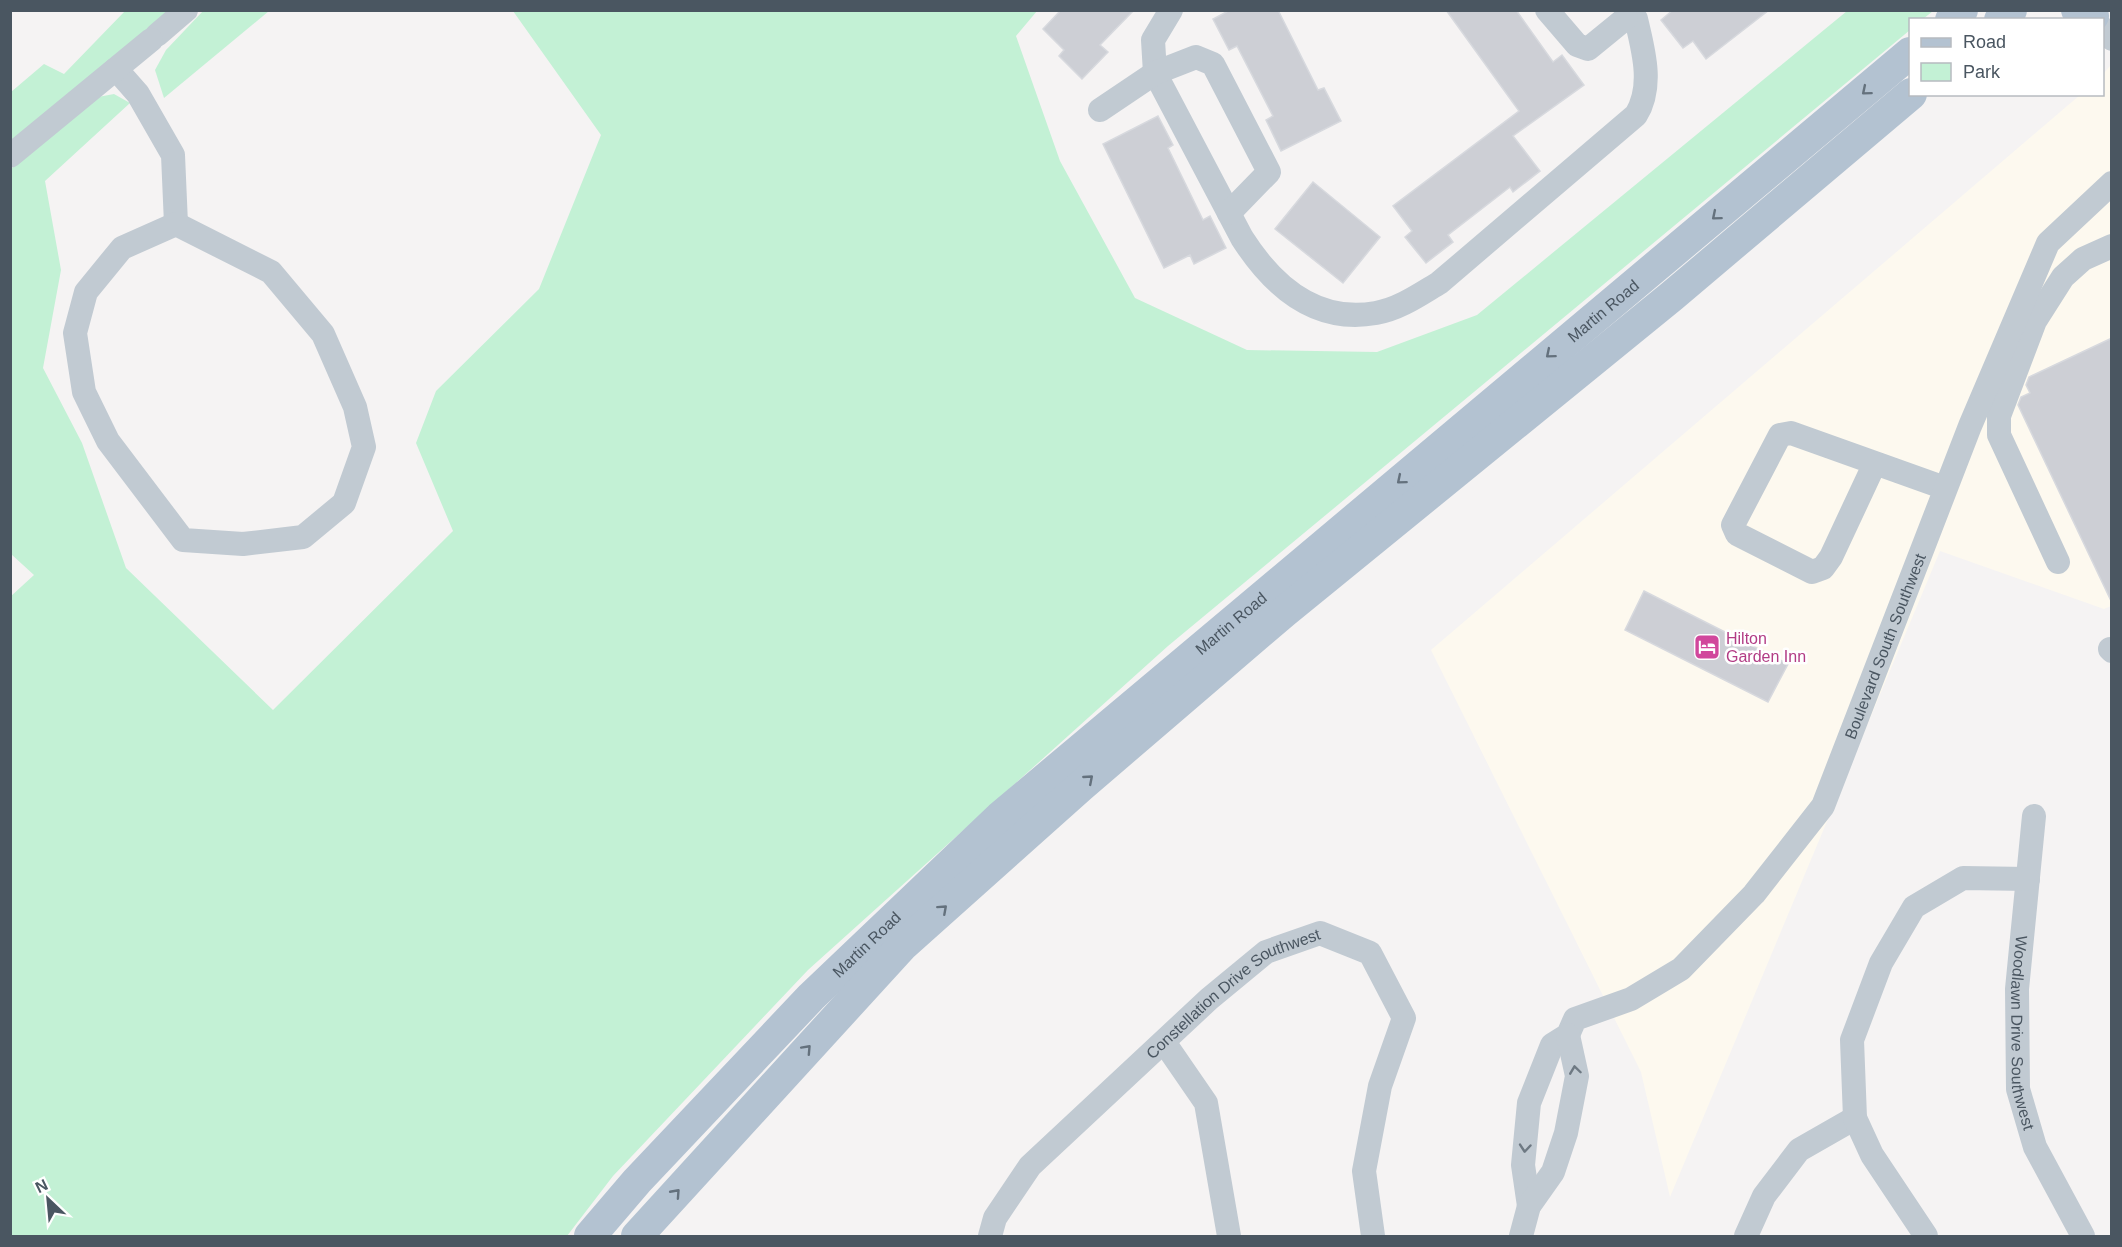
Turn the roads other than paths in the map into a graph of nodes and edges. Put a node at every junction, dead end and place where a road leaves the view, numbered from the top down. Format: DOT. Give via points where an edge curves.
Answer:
graph roads {
  1 [pos="186,10"];
  2 [pos="1171,10"];
  3 [pos="1547,10"];
  4 [pos="1632,15"];
  5 [pos="1909,56"];
  6 [pos="116,69"];
  7 [pos="1155,73"];
  8 [pos="1909,96"];
  9 [pos="1100,110"];
  10 [pos="10,156"];
  11 [pos="2112,183"];
  12 [pos="1229,213"];
  13 [pos="176,224"];
  14 [pos="2112,246"];
  15 [pos="1874,465"];
  16 [pos="1946,488"];
  17 [pos="2058,562"];
  18 [pos="2034,816"];
  19 [pos="2028,879"];
  20 [pos="1568,1035"];
  21 [pos="1164,1042"];
  22 [pos="1855,1118"];
  23 [pos="1529,1206"];
  24 [pos="590,1236"];
  25 [pos="637,1236"];
  26 [pos="990,1236"];
  27 [pos="1229,1236"];
  28 [pos="1373,1236"];
  29 [pos="1521,1236"];
  30 [pos="1746,1236"];
  31 [pos="1926,1236"];
  32 [pos="2083,1236"];
  1 -- 6 [label="street"];
  2 -- 7 [label="street" via="1153,40"];
  3 -- 4 [label="street" via="1577,45 1588,49"];
  4 -- 12 [label="street" via="1645,56 1646,86 1636,115 1439,283 1407,302 1377,313 1352,315 1306,303 1266,272"];
  5 -- 24 [label="main road, Martin Road, one-way" via="1000,816 811,997"];
  6 -- 10 [label="street"];
  6 -- 13 [label="street" via="138,94 173,155"];
  7 -- 9 [label="street"];
  7 -- 12 [label="street"];
  7 -- 12 [label="street" via="1196,57 1213,64 1269,172"];
  25 -- 8 [label="main road, Martin Road, one-way" via="912,937 1284,612 1663,303"];
  11 -- 16 [label="street, Boulevard South Southwest" via="2048,243"];
  13 -- 13 [label="street" via="122,248 86,292 75,333 84,392 108,441 183,540 243,544 303,537 344,503 364,447 355,407 323,334 271,272"];
  14 -- 17 [label="street" via="2083,259 2063,277 2035,321 1999,416 1999,435"];
  15 -- 15 [label="street" via="1791,433 1780,435 1733,525 1737,534 1812,572 1823,568"];
  15 -- 16 [label="street"];
  16 -- 20 [label="street, Boulevard South Southwest" via="1822,807 1754,894 1681,969 1631,999 1575,1018"];
  18 -- 19 [label="street, Woodlawn Drive Southwest"];
  19 -- 22 [label="street" via="1963,878 1914,907 1881,963 1852,1040"];
  19 -- 32 [label="street, Woodlawn Drive Southwest" via="2017,989 2018,1089 2036,1147"];
  23 -- 20 [label="street, one-way" via="1553,1172 1572,1106 1577,1076"];
  20 -- 23 [label="street, Boulevard South Southwest, one-way" via="1552,1045 1529,1103 1523,1165"];
  21 -- 26 [label="street, Constellation Drive Southwest" via="1030,1166 995,1218"];
  21 -- 27 [label="street" via="1206,1103"];
  21 -- 28 [label="street, Constellation Drive Southwest" via="1266,952 1320,933 1370,953 1404,1018 1380,1086 1364,1171"];
  22 -- 30 [label="street" via="1799,1150 1764,1196"];
  22 -- 31 [label="street" via="1872,1155"];
  23 -- 29 [label="street"];
}
